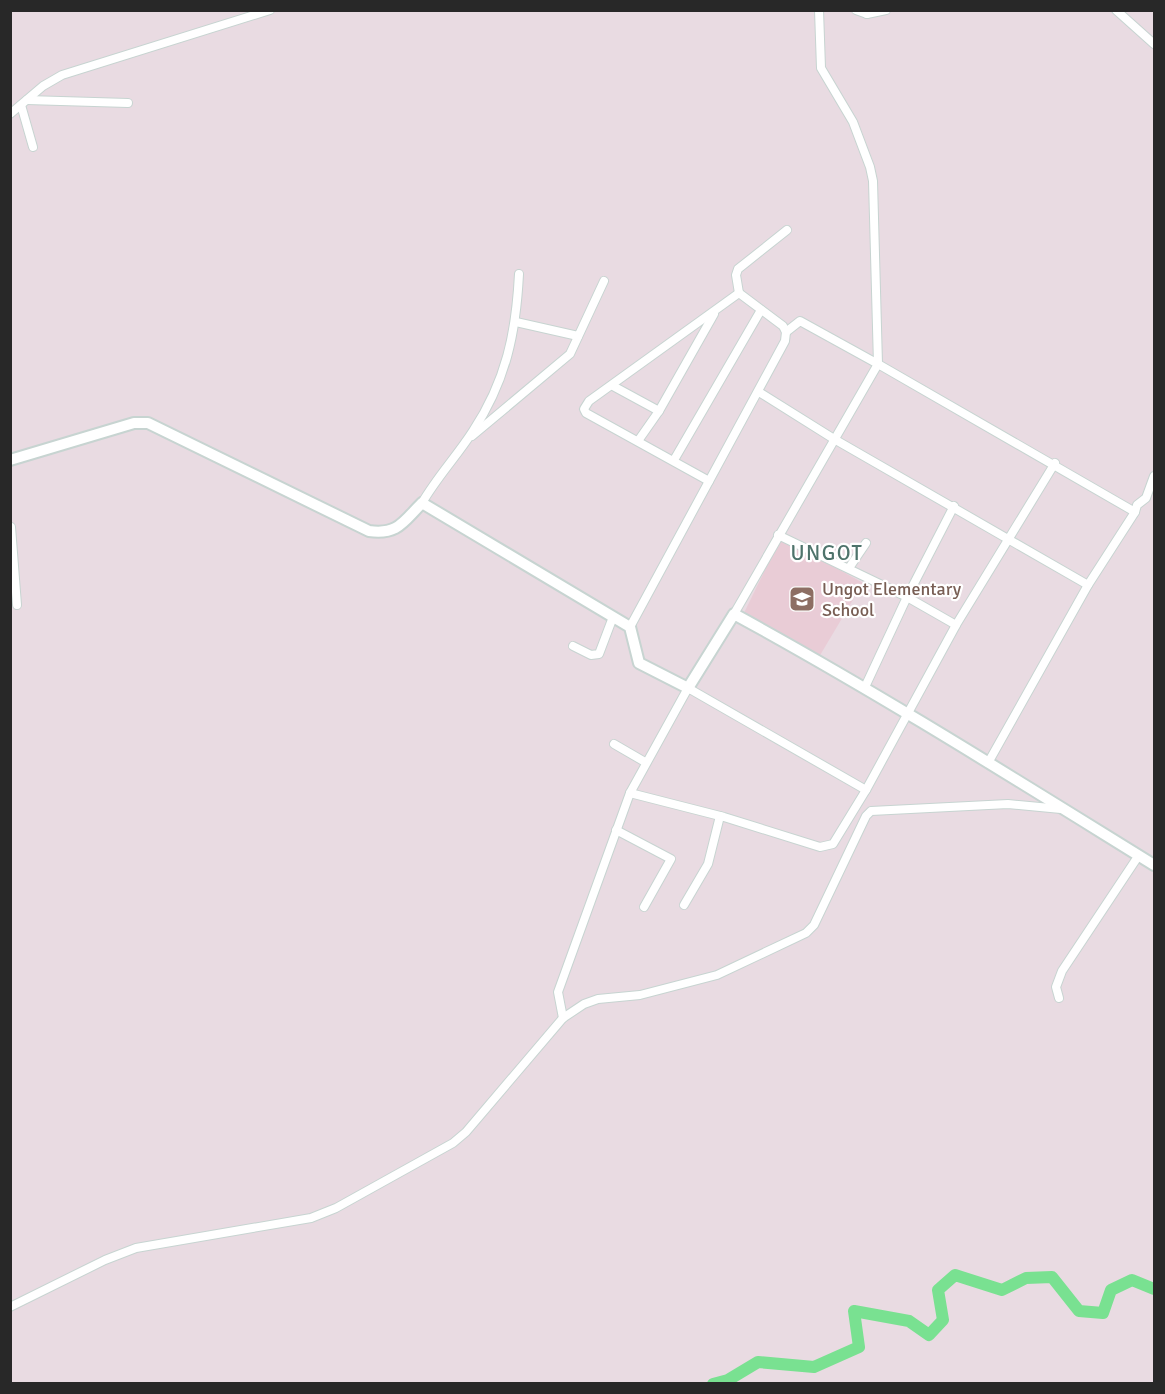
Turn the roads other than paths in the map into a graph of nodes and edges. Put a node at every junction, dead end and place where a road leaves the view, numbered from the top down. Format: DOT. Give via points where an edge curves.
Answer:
graph roads {
  1 [pos="270,10"];
  2 [pos="819,10"];
  3 [pos="856,10"];
  4 [pos="886,10"];
  5 [pos="1116,10"];
  6 [pos="867,12"];
  7 [pos="1155,44"];
  8 [pos="24,103"];
  9 [pos="128,103"];
  10 [pos="10,114"];
  11 [pos="33,147"];
  12 [pos="787,230"];
  13 [pos="519,274"];
  14 [pos="603,281"];
  15 [pos="739,293"];
  16 [pos="761,310"];
  17 [pos="715,311"];
  18 [pos="516,322"];
  19 [pos="786,332"];
  20 [pos="578,336"];
  21 [pos="878,364"];
  22 [pos="613,386"];
  23 [pos="759,392"];
  24 [pos="488,405"];
  25 [pos="659,411"];
  26 [pos="500,414"];
  27 [pos="834,439"];
  28 [pos="466,441"];
  29 [pos="638,441"];
  30 [pos="10,460"];
  31 [pos="674,460"];
  32 [pos="1055,464"];
  33 [pos="1155,476"];
  34 [pos="709,480"];
  35 [pos="422,503"];
  36 [pos="954,506"];
  37 [pos="1135,512"];
  38 [pos="13,525"];
  39 [pos="778,535"];
  40 [pos="1010,540"];
  41 [pos="867,543"];
  42 [pos="849,568"];
  43 [pos="1088,585"];
  44 [pos="907,597"];
  45 [pos="17,605"];
  46 [pos="734,614"];
  47 [pos="613,617"];
  48 [pos="956,625"];
  49 [pos="630,627"];
  50 [pos="573,646"];
  51 [pos="865,687"];
  52 [pos="688,688"];
  53 [pos="907,715"];
  54 [pos="614,744"];
  55 [pos="645,762"];
  56 [pos="988,763"];
  57 [pos="866,790"];
  58 [pos="630,793"];
  59 [pos="1064,808"];
  60 [pos="720,816"];
  61 [pos="616,830"];
  62 [pos="1139,855"];
  63 [pos="1155,865"];
  64 [pos="684,904"];
  65 [pos="644,907"];
  66 [pos="1059,998"];
  67 [pos="563,1018"];
  68 [pos="10,1307"];
  1 -- 8 [label="street" via="82,67 53,81"];
  2 -- 21 [label="street" via="821,68 853,122 873,182"];
  3 -- 6 [label="street"];
  4 -- 6 [label="street"];
  5 -- 7 [label="street"];
  8 -- 9 [label="street"];
  8 -- 10 [label="street"];
  8 -- 11 [label="street"];
  12 -- 15 [label="street" via="738,269"];
  13 -- 18 [label="street"];
  14 -- 20 [label="street"];
  15 -- 16 [label="street"];
  15 -- 17 [label="street"];
  16 -- 19 [label="street"];
  16 -- 31 [label="street"];
  17 -- 22 [label="street"];
  17 -- 25 [label="street"];
  18 -- 20 [label="street"];
  18 -- 24 [label="street" via="499,383"];
  19 -- 21 [label="street" via="800,321"];
  19 -- 23 [label="street"];
  20 -- 26 [label="street" via="570,354"];
  21 -- 27 [label="street"];
  21 -- 32 [label="street"];
  22 -- 25 [label="street"];
  22 -- 29 [label="street" via="585,405 585,413"];
  23 -- 27 [label="street"];
  23 -- 34 [label="street"];
  24 -- 26 [label="street"];
  24 -- 28 [label="street"];
  25 -- 29 [label="street"];
  26 -- 28 [label="street"];
  27 -- 36 [label="street"];
  27 -- 39 [label="street"];
  28 -- 35 [label="street"];
  29 -- 31 [label="street"];
  30 -- 35 [label="street" via="141,423 176,436 369,531 395,530"];
  31 -- 34 [label="street"];
  32 -- 37 [label="street"];
  32 -- 40 [label="street"];
  33 -- 37 [label="street"];
  34 -- 49 [label="street"];
  35 -- 47 [label="street"];
  36 -- 40 [label="street"];
  36 -- 44 [label="street"];
  37 -- 43 [label="street"];
  38 -- 45 [label="street"];
  39 -- 42 [label="street"];
  39 -- 46 [label="street"];
  40 -- 43 [label="street"];
  40 -- 48 [label="street"];
  41 -- 42 [label="street"];
  42 -- 44 [label="street"];
  43 -- 56 [label="street"];
  44 -- 48 [label="street"];
  44 -- 51 [label="street"];
  46 -- 51 [label="street"];
  46 -- 52 [label="street"];
  47 -- 49 [label="street"];
  47 -- 50 [label="street" via="599,654 591,655"];
  48 -- 53 [label="street"];
  49 -- 52 [label="street" via="639,663"];
  51 -- 53 [label="street"];
  52 -- 55 [label="street"];
  52 -- 57 [label="street"];
  53 -- 56 [label="street"];
  53 -- 57 [label="street"];
  54 -- 55 [label="street"];
  55 -- 58 [label="street"];
  56 -- 59 [label="street"];
  57 -- 60 [label="street" via="830,846 820,847"];
  58 -- 60 [label="street"];
  58 -- 61 [label="street"];
  59 -- 62 [label="street"];
  59 -- 67 [label="street" via="1008,804 871,811 814,925 806,933 717,975 640,995 591,1001"];
  60 -- 64 [label="street" via="708,864"];
  61 -- 65 [label="street" via="671,859"];
  61 -- 67 [label="street" via="558,992"];
  62 -- 63 [label="street"];
  62 -- 66 [label="street" via="1062,970 1056,987"];
  67 -- 68 [label="street" via="453,1143 336,1208 311,1218 136,1248"];
}
